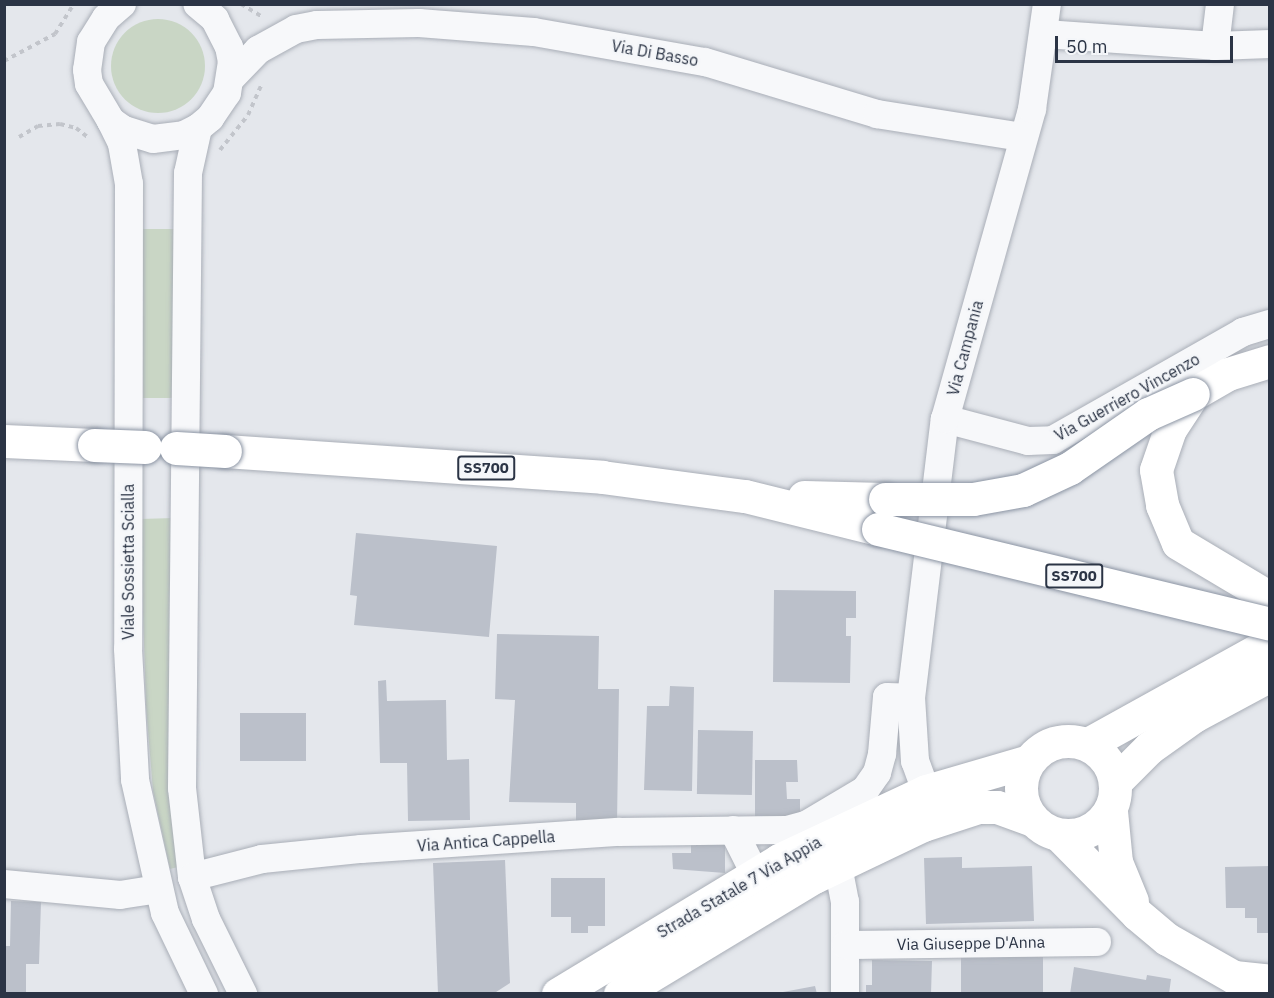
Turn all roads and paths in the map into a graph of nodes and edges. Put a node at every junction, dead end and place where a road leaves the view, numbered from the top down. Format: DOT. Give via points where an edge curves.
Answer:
graph roads {
  1 [pos="74,4"];
  2 [pos="241,4"];
  3 [pos="1047,4"];
  4 [pos="1220,4"];
  5 [pos="118,6"];
  6 [pos="205,10"];
  7 [pos="277,25"];
  8 [pos="1045,34"];
  9 [pos="1269,44"];
  10 [pos="1215,46"];
  11 [pos="4,61"];
  12 [pos="265,75"];
  13 [pos="231,78"];
  14 [pos="111,121"];
  15 [pos="198,128"];
  16 [pos="1023,137"];
  17 [pos="217,154"];
  18 [pos="1269,324"];
  19 [pos="1269,361"];
  20 [pos="1193,394"];
  21 [pos="945,419"];
  22 [pos="4,441"];
  23 [pos="881,514"];
  24 [pos="1269,598"];
  25 [pos="1269,624"];
  26 [pos="1269,643"];
  27 [pos="1269,675"];
  28 [pos="911,698"];
  29 [pos="1088,744"];
  30 [pos="1029,761"];
  31 [pos="926,791"];
  32 [pos="1113,796"];
  33 [pos="1046,828"];
  34 [pos="733,830"];
  35 [pos="837,866"];
  36 [pos="755,874"];
  37 [pos="192,877"];
  38 [pos="4,884"];
  39 [pos="158,889"];
  40 [pos="1137,914"];
  41 [pos="1097,942"];
  42 [pos="846,945"];
  43 [pos="1269,981"];
  44 [pos="204,993"];
  45 [pos="243,993"];
  46 [pos="558,993"];
  47 [pos="620,993"];
  48 [pos="845,993"];
  1 -- 11 [label="path" via="55,34"];
  2 -- 7 [label="path"];
  3 -- 8 [label="street, Via Campania"];
  4 -- 10 [label="street"];
  5 -- 14 [label="street, Viale Sossietta Scialla" via="94,35 87,70 94,98"];
  6 -- 7 [label="street, Via Di Basso" via="252,33"];
  6 -- 13 [label="street, Viale Sossietta Scialla" via="229,47"];
  7 -- 13 [label="street, Via Di Basso"];
  7 -- 16 [label="street, Via Di Basso" via="419,23 534,32 705,62 878,114"];
  8 -- 10 [label="street"];
  8 -- 16 [label="street, Via Campania"];
  9 -- 10 [label="street"];
  12 -- 17 [label="path" via="248,116"];
  13 -- 15 [label="street, Viale Sossietta Scialla" via="220,106"];
  14 -- 15 [label="street, Viale Sossietta Scialla" via="124,130 153,139 184,135"];
  14 -- 39 [label="street, Viale Sossietta Scialla" via="122,144 129,184 131,729 137,790"];
  15 -- 37 [label="street" via="188,173 182,726 182,788"];
  16 -- 21 [label="street, Via Campania"];
  18 -- 21 [label="street, Via Guerriero Vincenzo" via="1243,332 1053,440 1028,441"];
  19 -- 20 [label="main road" via="1228,374"];
  20 -- 23 [label="main road, bridge" via="1148,414 1070,468 1023,490"];
  20 -- 24 [label="main road" via="1170,429 1156,470 1162,506 1178,543"];
  21 -- 28 [label="street, Via Campania"];
  22 -- 23 [label="main road, SS700, bridge" via="225,451 602,477"];
  23 -- 25 [label="main road, SS700, bridge"];
  26 -- 29 [label="main road"];
  27 -- 32 [label="main road, Strada Statale 7 Via Appia" via="1194,716 1149,748"];
  28 -- 31 [label="street, Via Campania" via="915,761"];
  28 -- 34 [label="street" via="887,697 882,754 877,773 865,790 806,825 787,830"];
  29 -- 30 [label="main road, Strada Statale 7 Via Appia" via="1055,742"];
  29 -- 32 [label="main road" via="1101,753"];
  30 -- 31 [label="main road, Strada Statale 7 Via Appia"];
  30 -- 33 [label="main road" via="1021,791"];
  31 -- 36 [label="main road, Strada Statale 7 Via Appia"];
  32 -- 33 [label="main road, Strada Statale 7 Via Appia" via="1083,834"];
  32 -- 40 [label="main road" via="1116,862"];
  33 -- 35 [label="main road, Strada Statale 7 Via Appia" via="997,807 960,810"];
  33 -- 40 [label="main road"];
  34 -- 36 [label="street"];
  34 -- 37 [label="street, Via Antica Cappella" via="619,832 361,849 262,859"];
  35 -- 42 [label="street" via="845,902"];
  35 -- 47 [label="main road, Strada Statale 7 Via Appia"];
  36 -- 46 [label="main road, Strada Statale 7 Via Appia"];
  37 -- 45 [label="street" via="206,918"];
  38 -- 39 [label="street" via="120,896"];
  39 -- 44 [label="street, Viale Sossietta Scialla" via="165,913"];
  40 -- 43 [label="main road" via="1167,939 1234,977"];
  41 -- 42 [label="street, Via Giuseppe D'Anna"];
  42 -- 48 [label="street"];
}
